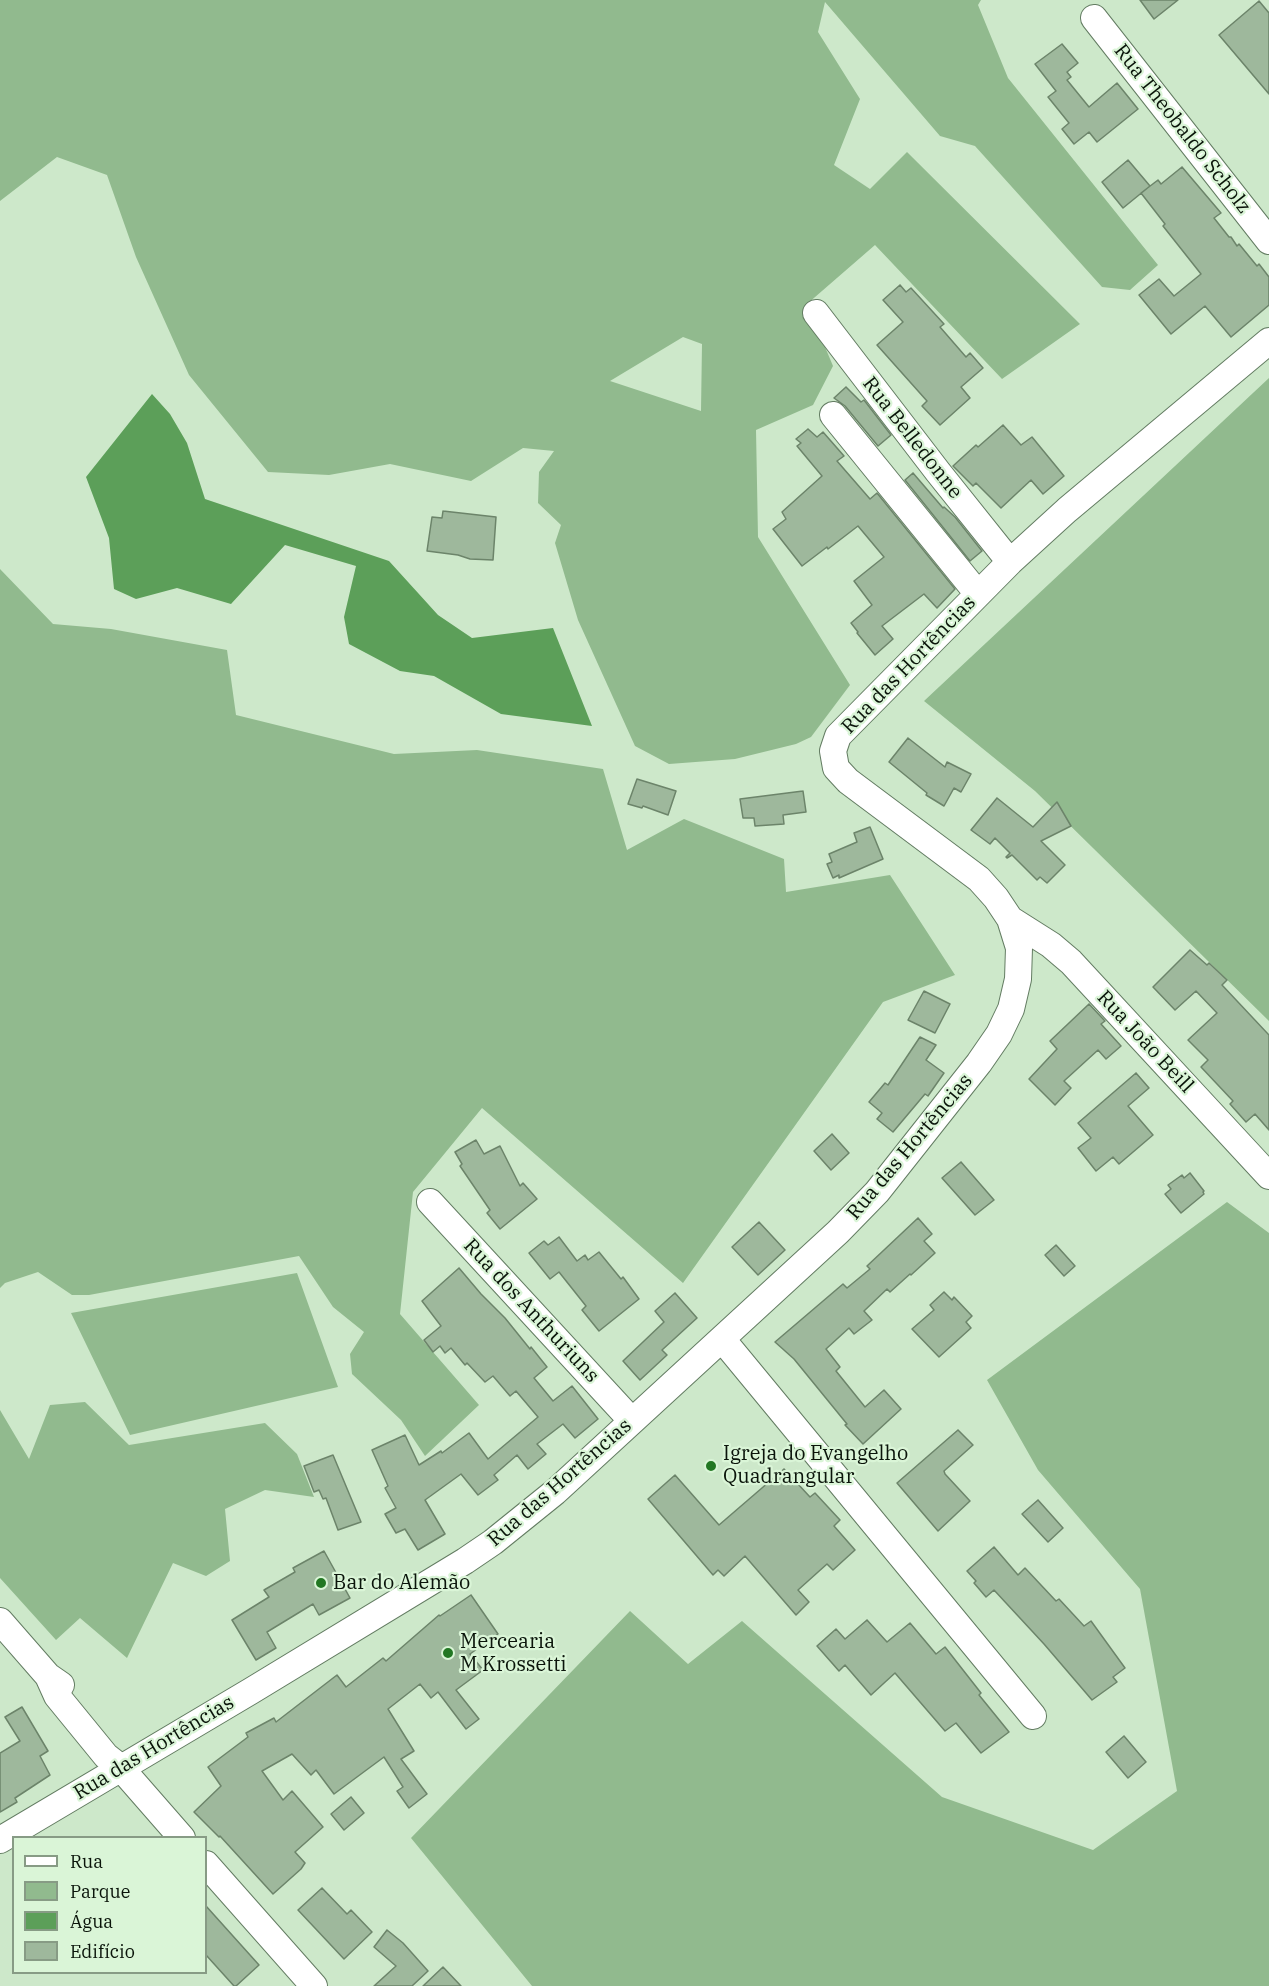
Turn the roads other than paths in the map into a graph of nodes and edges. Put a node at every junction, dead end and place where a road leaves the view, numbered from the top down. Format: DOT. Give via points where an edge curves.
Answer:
graph roads {
  1 [pos="1094,18"];
  2 [pos="1269,241"];
  3 [pos="816,313"];
  4 [pos="1269,341"];
  5 [pos="833,416"];
  6 [pos="1010,562"];
  7 [pos="978,594"];
  8 [pos="1010,919"];
  9 [pos="1269,1176"];
  10 [pos="430,1202"];
  11 [pos="722,1339"];
  12 [pos="632,1421"];
  13 [pos="0,1621"];
  14 [pos="1033,1716"];
  15 [pos="120,1767"];
  16 [pos="180,1836"];
  17 [pos="0,1840"];
  18 [pos="207,1865"];
  19 [pos="314,1986"];
  1 -- 2 [label="street, Rua Theobaldo Scholz"];
  3 -- 6 [label="street, Rua Belledonne"];
  4 -- 6 [label="street, Rua das Hortências"];
  5 -- 7 [label="street"];
  6 -- 7 [label="street, Rua das Hortências"];
  7 -- 8 [label="street, Rua das Hortências" via="850,723 838,736 832,751 836,768 848,781 978,879"];
  8 -- 9 [label="street, Rua João Beill" via="1071,962"];
  8 -- 11 [label="street, Rua das Hortências" via="1019,948 1018,979 1011,1009 979,1064 865,1205"];
  10 -- 12 [label="street, Rua dos Anthuriuns"];
  11 -- 12 [label="street, Rua das Hortências"];
  11 -- 14 [label="street"];
  12 -- 15 [label="street, Rua das Hortências" via="520,1521 465,1561"];
  13 -- 15 [label="street" via="48,1676 64,1687 113,1747"];
  15 -- 16 [label="street"];
  15 -- 17 [label="street, Rua das Hortências"];
  18 -- 19 [label="street"];
}
